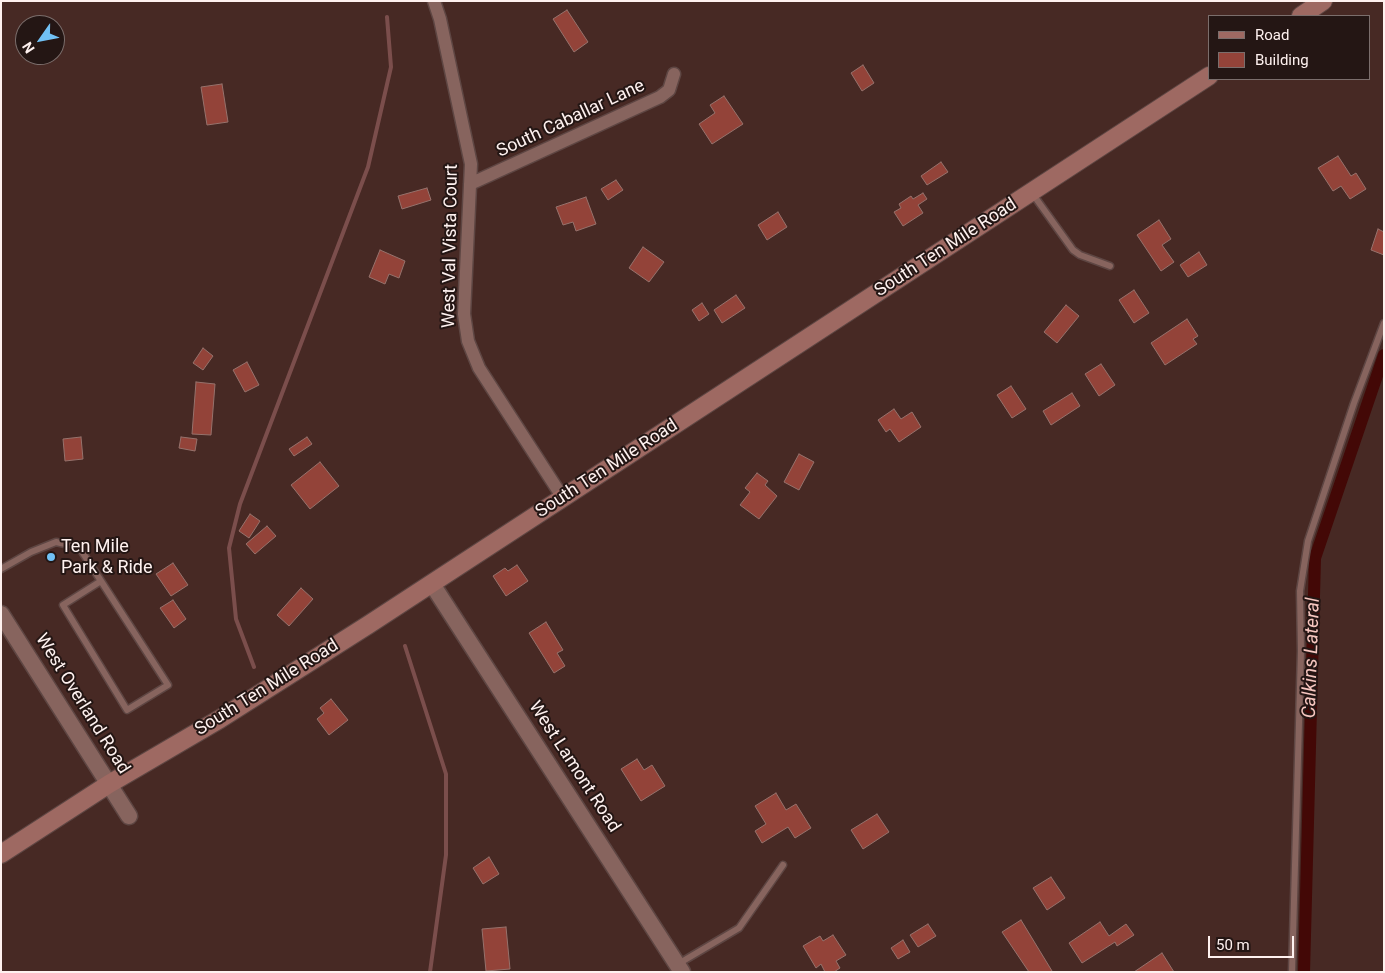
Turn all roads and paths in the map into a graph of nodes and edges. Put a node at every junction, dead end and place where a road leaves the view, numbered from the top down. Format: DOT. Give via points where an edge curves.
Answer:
graph roads {
  1 [pos="434,1"];
  2 [pos="1324,1"];
  3 [pos="1302,15"];
  4 [pos="674,74"];
  5 [pos="1208,77"];
  6 [pos="470,184"];
  7 [pos="1031,192"];
  8 [pos="1110,266"];
  9 [pos="1384,323"];
  10 [pos="563,498"];
  11 [pos="1,569"];
  12 [pos="101,581"];
  13 [pos="432,584"];
  14 [pos="1,614"];
  15 [pos="109,784"];
  16 [pos="129,816"];
  17 [pos="1,854"];
  18 [pos="783,865"];
  19 [pos="680,968"];
  20 [pos="1292,972"];
  1 -- 6 [label="street, West Val Vista Court" via="468,150"];
  2 -- 3 [label="main road"];
  4 -- 6 [label="street, South Caballar Lane" via="668,90 660,98"];
  5 -- 7 [label="main road, South Ten Mile Road"];
  6 -- 10 [label="street, West Val Vista Court" via="464,314 468,341 479,368"];
  7 -- 8 [label="lane" via="1073,250"];
  7 -- 10 [label="main road, South Ten Mile Road"];
  9 -- 20 [label="lane" via="1308,542 1300,591"];
  10 -- 13 [label="main road, South Ten Mile Road"];
  11 -- 12 [label="lane" via="56,542 79,547"];
  12 -- 12 [label="lane" via="168,685 127,710 63,605"];
  13 -- 15 [label="main road, South Ten Mile Road" via="256,696"];
  13 -- 19 [label="street, West Lamont Road"];
  14 -- 15 [label="street, West Overland Road"];
  15 -- 16 [label="street, West Overland Road"];
  15 -- 17 [label="main road, South Ten Mile Road"];
  18 -- 19 [label="lane" via="739,928"];
}
